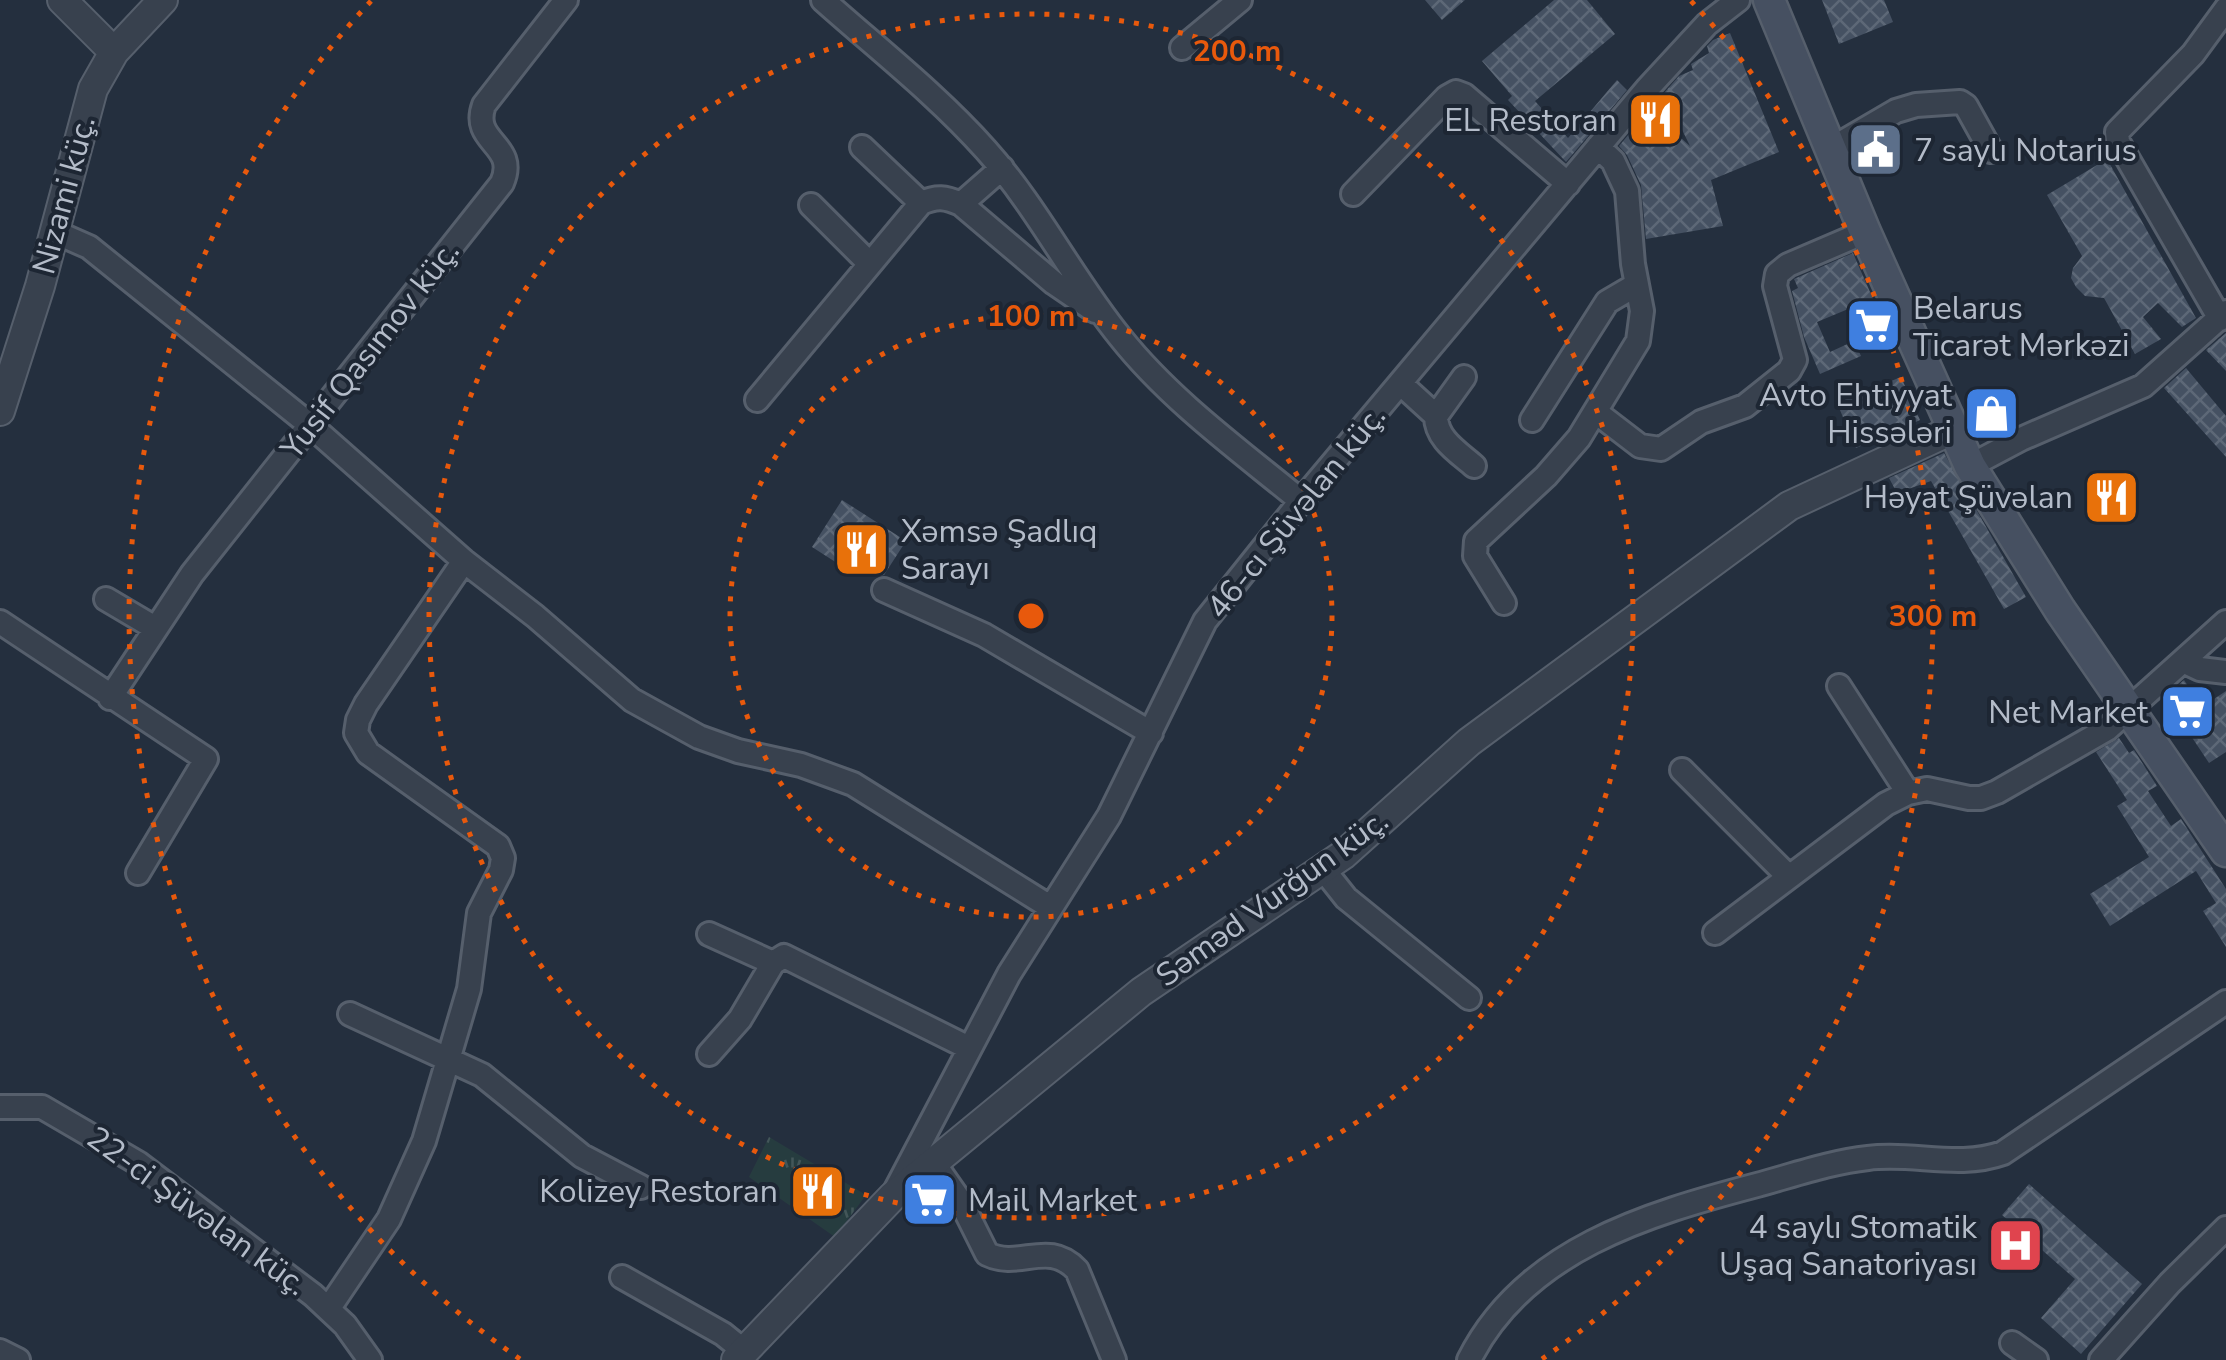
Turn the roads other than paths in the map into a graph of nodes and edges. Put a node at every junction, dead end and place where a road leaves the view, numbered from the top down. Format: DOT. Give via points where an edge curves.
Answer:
graph roads {
  1 [pos="62,0"];
  2 [pos="163,0"];
  3 [pos="566,0"];
  4 [pos="823,0"];
  5 [pos="1240,0"];
  6 [pos="1738,0"];
  7 [pos="1769,0"];
  8 [pos="2226,9"];
  9 [pos="1182,48"];
  10 [pos="114,52"];
  11 [pos="862,147"];
  12 [pos="1598,147"];
  13 [pos="1831,149"];
  14 [pos="1991,151"];
  15 [pos="1002,168"];
  16 [pos="1568,184"];
  17 [pos="1353,194"];
  18 [pos="921,203"];
  19 [pos="961,204"];
  20 [pos="811,205"];
  21 [pos="55,232"];
  22 [pos="1865,232"];
  23 [pos="869,263"];
  24 [pos="1636,285"];
  25 [pos="2223,315"];
  26 [pos="1104,317"];
  27 [pos="1464,377"];
  28 [pos="1401,384"];
  29 [pos="757,400"];
  30 [pos="0,411"];
  31 [pos="1597,412"];
  32 [pos="1436,416"];
  33 [pos="1532,420"];
  34 [pos="310,424"];
  35 [pos="1952,430"];
  36 [pos="1474,466"];
  37 [pos="1970,466"];
  38 [pos="1302,501"];
  39 [pos="464,561"];
  40 [pos="884,590"];
  41 [pos="106,598"];
  42 [pos="1504,603"];
  43 [pos="0,622"];
  44 [pos="2226,622"];
  45 [pos="154,628"];
  46 [pos="2182,660"];
  47 [pos="2226,672"];
  48 [pos="1838,686"];
  49 [pos="110,698"];
  50 [pos="2130,710"];
  51 [pos="1151,733"];
  52 [pos="1682,770"];
  53 [pos="1908,793"];
  54 [pos="2226,852"];
  55 [pos="1323,869"];
  56 [pos="138,872"];
  57 [pos="1788,876"];
  58 [pos="1050,908"];
  59 [pos="1715,933"];
  60 [pos="709,934"];
  61 [pos="773,963"];
  62 [pos="1469,998"];
  63 [pos="2226,1002"];
  64 [pos="350,1014"];
  65 [pos="969,1048"];
  66 [pos="709,1054"];
  67 [pos="447,1059"];
  68 [pos="0,1106"];
  69 [pos="934,1112"];
  70 [pos="963,1136"];
  71 [pos="933,1162"];
  72 [pos="641,1187"];
  73 [pos="892,1196"];
  74 [pos="2226,1228"];
  75 [pos="622,1277"];
  76 [pos="329,1308"];
  77 [pos="2012,1343"];
  78 [pos="0,1351"];
  79 [pos="740,1356"];
  80 [pos="18,1360"];
  81 [pos="370,1360"];
  82 [pos="1114,1360"];
  83 [pos="1469,1360"];
  84 [pos="2036,1360"];
  85 [pos="2101,1360"];
  1 -- 10 [label="street"];
  2 -- 10 [label="street, Nizami küç."];
  3 -- 34 [label="street, Yusif Qasımov küç." via="480,115 506,159 502,184"];
  4 -- 15 [label="street"];
  5 -- 9 [label="street"];
  6 -- 12 [label="street, 46-cı Şüvəlan küç." via="1707,24"];
  7 -- 13 [label="main road"];
  8 -- 25 [label="street" via="2194,54 2116,132"];
  10 -- 21 [label="street, Nizami küç." via="93,88"];
  11 -- 18 [label="street"];
  12 -- 16 [label="street, 46-cı Şüvəlan küç."];
  12 -- 24 [label="street" via="1627,191"];
  13 -- 14 [label="street" via="1896,112 1960,102"];
  13 -- 22 [label="main road"];
  15 -- 19 [label="street"];
  15 -- 26 [label="street"];
  16 -- 17 [label="street" via="1456,92"];
  16 -- 28 [label="street, 46-cı Şüvəlan küç."];
  18 -- 19 [label="street" via="944,197"];
  18 -- 23 [label="street"];
  19 -- 26 [label="street"];
  20 -- 23 [label="street"];
  21 -- 30 [label="street, Nizami küç."];
  21 -- 34 [label="street" via="89,247"];
  22 -- 31 [label="street" via="1777,274 1795,360 1746,406 1650,450"];
  22 -- 35 [label="main road"];
  23 -- 29 [label="street"];
  24 -- 31 [label="street" via="1642,311 1638,341"];
  24 -- 33 [label="street" via="1607,302"];
  25 -- 37 [label="street" via="2143,386"];
  26 -- 38 [label="street" via="1178,397"];
  27 -- 32 [label="street"];
  28 -- 32 [label="street"];
  28 -- 38 [label="street, 46-cı Şüvəlan küç."];
  31 -- 42 [label="street" via="1564,457 1476,540 1475,556"];
  32 -- 36 [label="street" via="1441,436"];
  34 -- 39 [label="street"];
  34 -- 45 [label="street, Yusif Qasımov küç."];
  35 -- 37 [label="main road"];
  35 -- 55 [label="street, Səməd Vurğun küç." via="1788,506 1469,742"];
  37 -- 50 [label="main road"];
  38 -- 51 [label="street, 46-cı Şüvəlan küç." via="1205,621"];
  39 -- 58 [label="street" via="612,686 660,718 738,751 853,784"];
  39 -- 67 [label="street" via="366,704 356,733 368,754 486,835 503,858 480,913 469,989"];
  40 -- 51 [label="street" via="984,635"];
  41 -- 45 [label="street"];
  43 -- 49 [label="street"];
  44 -- 46 [label="street"];
  45 -- 49 [label="street, Yusif Qasımov küç."];
  46 -- 47 [label="street"];
  46 -- 50 [label="street"];
  48 -- 53 [label="street"];
  49 -- 56 [label="street" via="206,759"];
  50 -- 53 [label="street" via="1998,792 1981,798 1927,788"];
  50 -- 54 [label="main road"];
  51 -- 58 [label="street, 46-cı Şüvəlan küç." via="1097,837"];
  52 -- 57 [label="street"];
  53 -- 57 [label="street"];
  55 -- 62 [label="street" via="1346,898"];
  55 -- 70 [label="street, Səməd Vurğun küç." via="1141,992"];
  57 -- 59 [label="street"];
  58 -- 65 [label="street, 46-cı Şüvəlan küç."];
  60 -- 61 [label="street"];
  61 -- 65 [label="street" via="790,956"];
  61 -- 66 [label="street" via="740,1020"];
  63 -- 83 [label="street" via="2003,1153 1970,1161 1846,1161 1706,1197 1582,1246 1536,1276 1491,1323"];
  64 -- 67 [label="street"];
  65 -- 69 [label="street, 46-cı Şüvəlan küç."];
  67 -- 72 [label="street" via="482,1075 582,1156"];
  67 -- 76 [label="street" via="403,1192"];
  68 -- 76 [label="street, 22-ci Şüvəlan küç." via="42,1106 117,1149"];
  69 -- 70 [label="street"];
  69 -- 73 [label="street, 46-cı Şüvəlan küç."];
  70 -- 71 [label="street, Səməd Vurğun küç."];
  71 -- 73 [label="street, Səməd Vurğun küç."];
  71 -- 82 [label="street" via="987,1254 1067,1259"];
  73 -- 79 [label="street, Səməd Vurğun küç."];
  74 -- 85 [label="street"];
  75 -- 79 [label="street" via="713,1328"];
  76 -- 81 [label="street, 22-ci Şüvəlan küç."];
  77 -- 84 [label="street"];
  78 -- 80 [label="street"];
}
